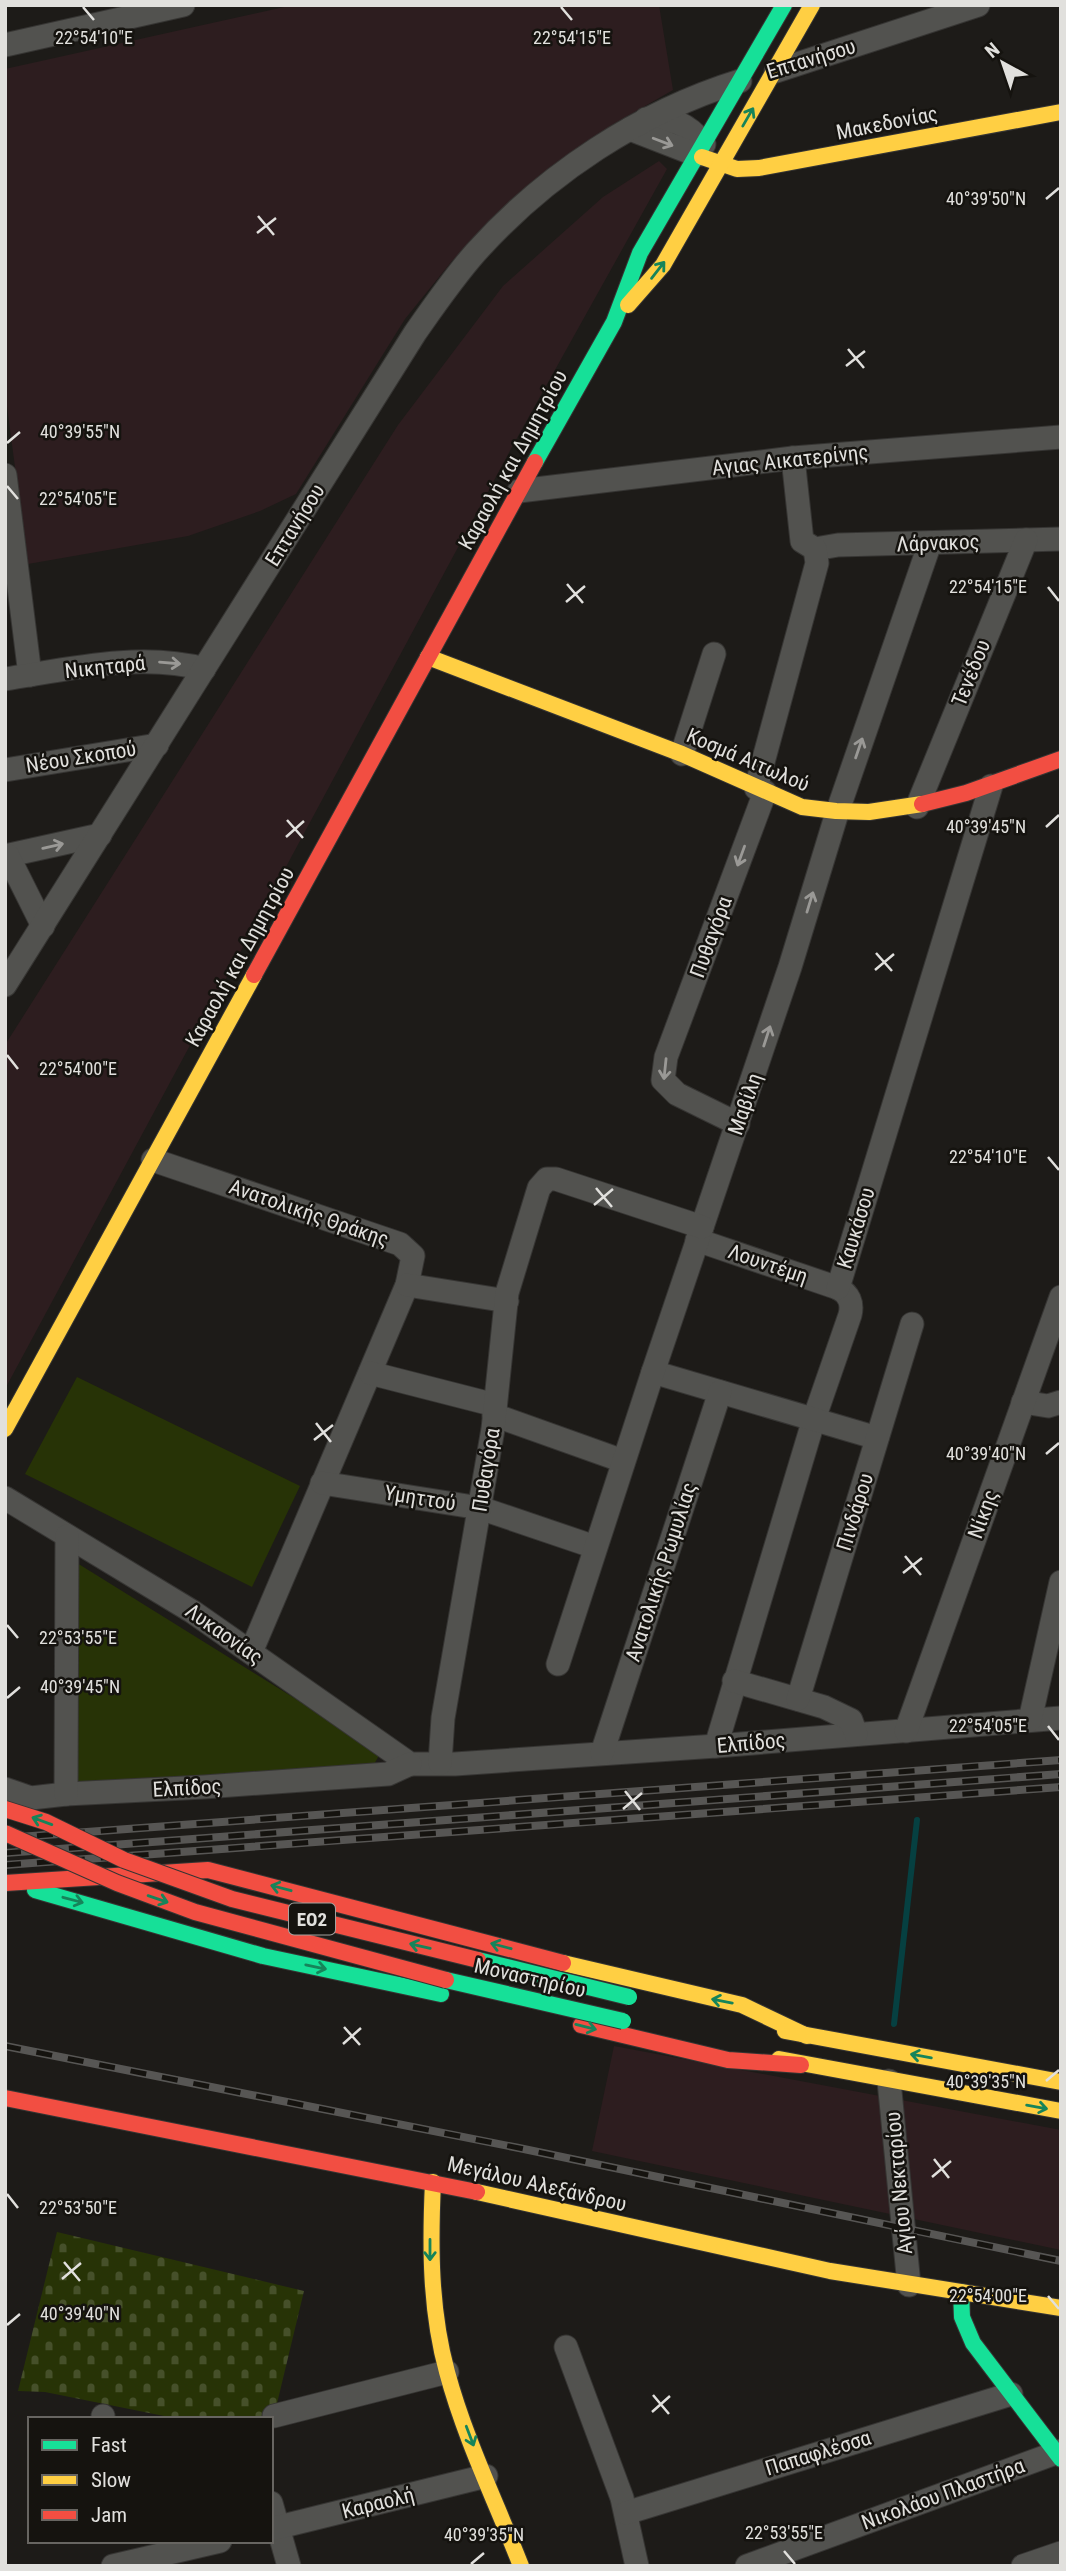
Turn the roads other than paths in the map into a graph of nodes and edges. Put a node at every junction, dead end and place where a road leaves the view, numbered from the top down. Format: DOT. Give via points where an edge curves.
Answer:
graph roads {
  1 [pos="183,5"];
  2 [pos="784,5"];
  3 [pos="812,5"];
  4 [pos="978,5"];
  5 [pos="5,45"];
  6 [pos="776,71"];
  7 [pos="740,81"];
  8 [pos="1061,112"];
  9 [pos="638,124"];
  10 [pos="701,149"];
  11 [pos="721,164"];
  12 [pos="614,322"];
  13 [pos="1061,437"];
  14 [pos="793,458"];
  15 [pos="5,475"];
  16 [pos="519,491"];
  17 [pos="1061,539"];
  18 [pos="1026,540"];
  19 [pos="930,543"];
  20 [pos="10,546"];
  21 [pos="815,549"];
  22 [pos="714,654"];
  23 [pos="428,657"];
  24 [pos="204,669"];
  25 [pos="30,675"];
  26 [pos="5,679"];
  27 [pos="158,745"];
  28 [pos="682,754"];
  29 [pos="1061,760"];
  30 [pos="5,770"];
  31 [pos="991,786"];
  32 [pos="760,790"];
  33 [pos="917,807"];
  34 [pos="837,813"];
  35 [pos="100,835"];
  36 [pos="6,856"];
  37 [pos="43,926"];
  38 [pos="5,985"];
  39 [pos="738,1124"];
  40 [pos="153,1160"];
  41 [pos="544,1181"];
  42 [pos="700,1233"];
  43 [pos="407,1285"];
  44 [pos="838,1288"];
  45 [pos="1061,1297"];
  46 [pos="507,1301"];
  47 [pos="912,1324"];
  48 [pos="653,1372"];
  49 [pos="370,1373"];
  50 [pos="720,1392"];
  51 [pos="1023,1402"];
  52 [pos="1061,1402"];
  53 [pos="494,1410"];
  54 [pos="814,1419"];
  55 [pos="5,1429"];
  56 [pos="877,1438"];
  57 [pos="623,1461"];
  58 [pos="322,1483"];
  59 [pos="5,1499"];
  60 [pos="480,1508"];
  61 [pos="67,1536"];
  62 [pos="596,1547"];
  63 [pos="1061,1582"];
  64 [pos="251,1652"];
  65 [pos="558,1664"];
  66 [pos="734,1681"];
  67 [pos="798,1699"];
  68 [pos="1061,1718"];
  69 [pos="1030,1720"];
  70 [pos="906,1731"];
  71 [pos="856,1734"];
  72 [pos="716,1746"];
  73 [pos="602,1753"];
  74 [pos="440,1763"];
  75 [pos="410,1764"];
  76 [pos="5,1789"];
  77 [pos="66,1794"];
  78 [pos="5,1809"];
  79 [pos="5,1833"];
  80 [pos="6,1882"];
  81 [pos="635,1998"];
  82 [pos="743,2022"];
  83 [pos="807,2036"];
  84 [pos="801,2065"];
  85 [pos="889,2081"];
  86 [pos="1061,2082"];
  87 [pos="5,2098"];
  88 [pos="1061,2111"];
  89 [pos="433,2182"];
  90 [pos="909,2285"];
  91 [pos="961,2292"];
  92 [pos="1061,2308"];
  93 [pos="566,2347"];
  94 [pos="447,2372"];
  95 [pos="1011,2394"];
  96 [pos="274,2416"];
  97 [pos="1059,2455"];
  98 [pos="486,2476"];
  99 [pos="626,2513"];
  100 [pos="275,2528"];
  101 [pos="203,2543"];
  102 [pos="134,2551"];
  103 [pos="1061,2553"];
  104 [pos="113,2566"];
  105 [pos="289,2566"];
  106 [pos="521,2566"];
  107 [pos="637,2566"];
  108 [pos="747,2566"];
  109 [pos="1023,2566"];
  1 -- 5 [label="street"];
  2 -- 7 [label="main road, Καραολή και Δημητρίου"];
  3 -- 6 [label="main road, Καραολή και Δημητρίου"];
  4 -- 6 [label="street, Επτανήσου"];
  6 -- 7 [label="main road, Επτανήσου"];
  11 -- 6 [label="main road, Καραολή και Δημητρίου, one-way"];
  7 -- 9 [label="street, Επτανήσου" via="692,97"];
  7 -- 10 [label="main road, Καραολή και Δημητρίου"];
  8 -- 11 [label="main road, Μακεδονίας" via="759,168"];
  9 -- 10 [label="street" via="671,120 684,125"];
  9 -- 24 [label="street, Επτανήσου" via="522,207 455,277"];
  10 -- 11 [label="main road"];
  10 -- 12 [label="main road, Καραολή και Δημητρίου" via="640,253"];
  12 -- 11 [label="main road, Καραολή και Δημητρίου, one-way" via="663,265"];
  12 -- 16 [label="main road, Καραολή και Δημητρίου"];
  13 -- 14 [label="street, Αγιας Αικατερίνης"];
  14 -- 16 [label="street, Αγιας Αικατερίνης"];
  14 -- 21 [label="street" via="802,541"];
  15 -- 20 [label="street"];
  16 -- 23 [label="main road, Καραολή και Δημητρίου"];
  17 -- 18 [label="street, Λάρνακος"];
  18 -- 19 [label="street, Λάρνακος"];
  18 -- 33 [label="street, Τενέδου"];
  19 -- 21 [label="street, Λάρνακος"];
  34 -- 19 [label="street, Μαβίλη, one-way"];
  20 -- 25 [label="street"];
  21 -- 32 [label="street, Πυθαγόρα" via="817,563"];
  22 -- 28 [label="street"];
  23 -- 28 [label="main road, Κοσμά Αιτωλού"];
  23 -- 40 [label="main road, Καραολή και Δημητρίου"];
  25 -- 24 [label="street, Νικηταρά, one-way" via="155,661"];
  24 -- 27 [label="street, Επτανήσου"];
  25 -- 26 [label="street, Νικηταρά"];
  27 -- 30 [label="street, Νέου Σκοπού"];
  27 -- 35 [label="street, Επτανήσου"];
  28 -- 32 [label="main road, Κοσμά Αιτωλού"];
  29 -- 31 [label="main road, Κοσμά Αιτωλού"];
  31 -- 33 [label="main road, Κοσμά Αιτωλού"];
  31 -- 44 [label="street, Καυκάσου"];
  32 -- 34 [label="main road, Κοσμά Αιτωλού" via="802,807"];
  32 -- 39 [label="street, Πυθαγόρα, one-way" via="666,1057 663,1080 677,1094"];
  33 -- 34 [label="main road, Κοσμά Αιτωλού"];
  39 -- 34 [label="street, Μαβίλη, one-way"];
  36 -- 35 [label="street, one-way"];
  35 -- 37 [label="street, Επτανήσου"];
  36 -- 37 [label="street"];
  37 -- 38 [label="street, Επτανήσου"];
  39 -- 42 [label="street, Μαβίλη"];
  40 -- 43 [label="street, Ανατολικής Θράκης" via="400,1244 412,1256"];
  40 -- 55 [label="main road, Καραολή και Δημητρίου"];
  41 -- 42 [label="street, Λουντέμη" via="570,1182"];
  41 -- 46 [label="street, Πυθαγόρα"];
  42 -- 44 [label="street, Λουντέμη"];
  42 -- 48 [label="street, Μαβίλη"];
  43 -- 46 [label="street"];
  43 -- 49 [label="street, Ανατολικής Θράκης"];
  44 -- 54 [label="street, Καυκάσου" via="848,1294 851,1311"];
  45 -- 51 [label="street, Νίκης"];
  46 -- 53 [label="street, Πυθαγόρα"];
  47 -- 56 [label="street, Πινδάρου"];
  48 -- 50 [label="street"];
  48 -- 57 [label="street, Μαβίλη"];
  49 -- 53 [label="street"];
  49 -- 58 [label="street, Ανατολικής Θράκης"];
  50 -- 54 [label="street"];
  50 -- 73 [label="street, Ανατολικής Ρωμυλίας"];
  51 -- 52 [label="street" via="1048,1406"];
  51 -- 70 [label="street, Νίκης"];
  53 -- 57 [label="street"];
  53 -- 60 [label="street, Πυθαγόρα"];
  54 -- 56 [label="street"];
  54 -- 66 [label="street, Καυκάσου"];
  56 -- 67 [label="street, Πινδάρου"];
  57 -- 62 [label="street, Μαβίλη"];
  58 -- 60 [label="street, Υμηττού"];
  58 -- 64 [label="street, Ανατολικής Θράκης"];
  59 -- 61 [label="street, Λυκαονίας"];
  60 -- 62 [label="street, Υμηττού"];
  60 -- 74 [label="street, Πυθαγόρα" via="443,1718"];
  61 -- 64 [label="street, Λυκαονίας"];
  61 -- 77 [label="street"];
  62 -- 65 [label="street, Μαβίλη"];
  63 -- 69 [label="street"];
  64 -- 75 [label="street, Λυκαονίας"];
  66 -- 67 [label="street"];
  66 -- 72 [label="street, Καυκάσου"];
  67 -- 71 [label="street" via="851,1720"];
  68 -- 69 [label="street, Ελπίδος"];
  69 -- 70 [label="street, Ελπίδος"];
  70 -- 71 [label="street, Ελπίδος"];
  71 -- 72 [label="street, Ελπίδος"];
  72 -- 73 [label="street, Ελπίδος"];
  73 -- 74 [label="street, Ελπίδος"];
  74 -- 75 [label="street"];
  75 -- 77 [label="street, Ελπίδος" via="388,1774"];
  76 -- 77 [label="street, Ελπίδος" via="31,1798"];
  81 -- 78 [label="main road, Μοναστηρίου / ΕΟ2, one-way, bridge" via="232,1899 124,1860 46,1822"];
  79 -- 84 [label="main road, Μοναστηρίου / ΕΟ2, one-way, bridge" via="144,1894 209,1916 456,1983"];
  83 -- 80 [label="main road, one-way" via="742,2005 208,1870"];
  80 -- 84 [label="main road, one-way" via="263,1956 728,2060"];
  82 -- 83 [label="main road"];
  86 -- 83 [label="main road, one-way"];
  84 -- 85 [label="main road, Μοναστηρίου / ΕΟ2"];
  85 -- 88 [label="main road, Μοναστηρίου / ΕΟ2, one-way"];
  85 -- 90 [label="street, Αγίου Νεκταρίου"];
  87 -- 89 [label="main road, Μεγάλου Αλεξάνδρου"];
  89 -- 90 [label="main road, Μεγάλου Αλεξάνδρου"];
  89 -- 94 [label="main road, one-way" via="431,2281"];
  90 -- 91 [label="main road, Μεγάλου Αλεξάνδρου"];
  91 -- 92 [label="main road, Μεγάλου Αλεξάνδρου"];
  91 -- 95 [label="main road" via="968,2335"];
  93 -- 99 [label="street"];
  94 -- 96 [label="street"];
  94 -- 98 [label="main road, one-way"];
  95 -- 97 [label="main road"];
  95 -- 99 [label="street, Παπαφλέσσα"];
  97 -- 108 [label="street, Νικολάου Πλαστήρα"];
  98 -- 100 [label="street, Καραολή"];
  98 -- 106 [label="main road"];
  99 -- 107 [label="street"];
  100 -- 105 [label="street"];
  101 -- 102 [label="street"];
  102 -- 104 [label="street"];
  103 -- 109 [label="street"];
}
